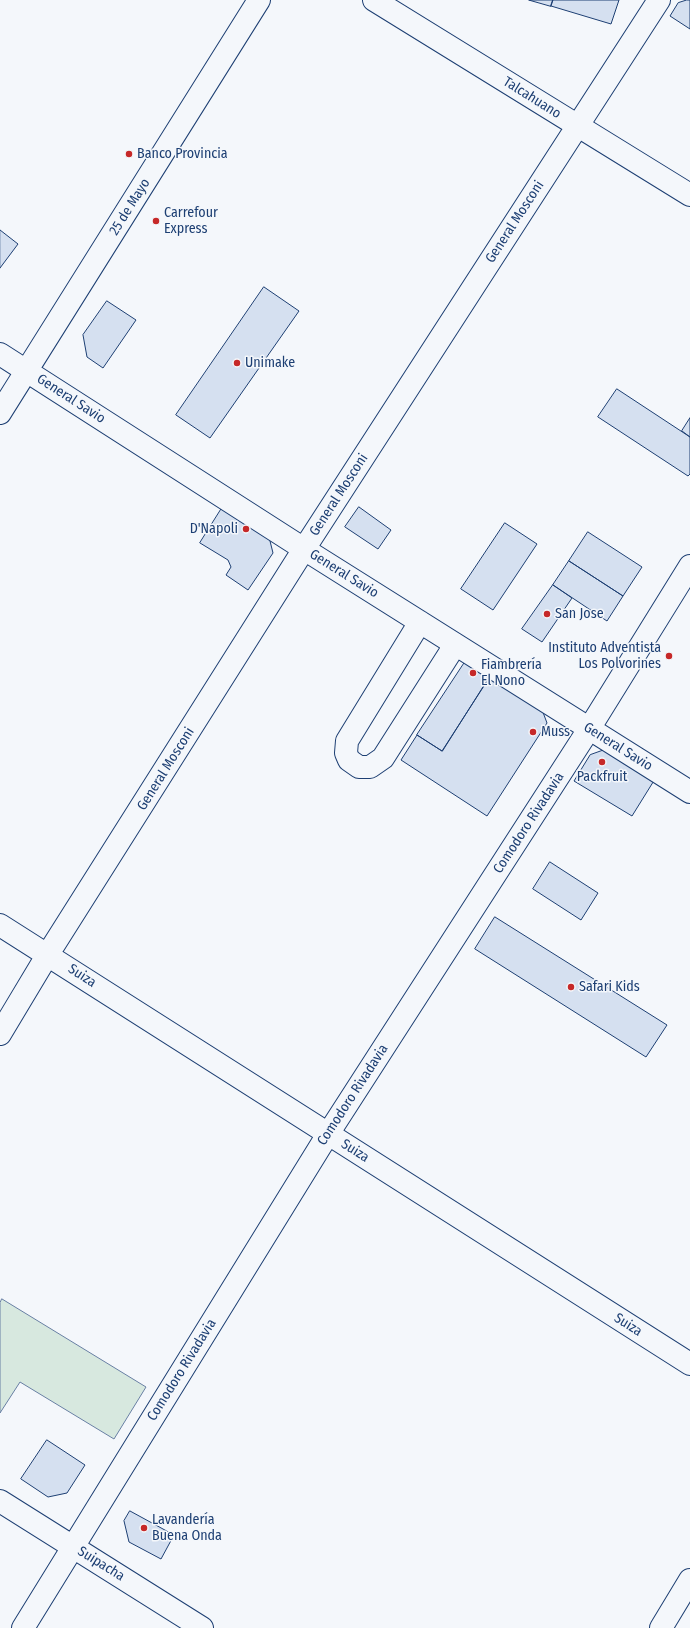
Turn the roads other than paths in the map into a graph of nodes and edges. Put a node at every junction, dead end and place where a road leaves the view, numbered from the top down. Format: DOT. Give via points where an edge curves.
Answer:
graph roads {
  1 [pos="259,0"];
  2 [pos="374,0"];
  3 [pos="659,0"];
  4 [pos="577,126"];
  5 [pos="690,195"];
  6 [pos="0,354"];
  7 [pos="27,371"];
  8 [pos="0,414"];
  9 [pos="304,549"];
  10 [pos="690,566"];
  11 [pos="420,622"];
  12 [pos="455,645"];
  13 [pos="589,729"];
  14 [pos="690,792"];
  15 [pos="0,925"];
  16 [pos="48,954"];
  17 [pos="0,1034"];
  18 [pos="328,1134"];
  19 [pos="690,1364"];
  20 [pos="0,1500"];
  21 [pos="73,1547"];
  22 [pos="690,1580"];
  23 [pos="23,1628"];
  24 [pos="202,1628"];
  25 [pos="661,1628"];
  1 -- 7 [label="street, 25 de Mayo"];
  2 -- 4 [label="street, Talcahuano"];
  3 -- 4 [label="street, General Mosconi"];
  4 -- 5 [label="street, Talcahuano"];
  4 -- 9 [label="street, General Mosconi"];
  6 -- 7 [label="street, General Savio"];
  7 -- 8 [label="street, 25 de Mayo"];
  7 -- 9 [label="street, General Savio"];
  9 -- 11 [label="street, General Savio"];
  9 -- 16 [label="street, General Mosconi"];
  10 -- 13 [label="street, Comodoro Rivadavia"];
  11 -- 12 [label="street, General Savio"];
  11 -- 12 [label="street" via="347,741 346,753 349,760 359,767 370,767 383,758"];
  12 -- 13 [label="street, General Savio"];
  13 -- 14 [label="street, General Savio"];
  13 -- 18 [label="street, Comodoro Rivadavia"];
  15 -- 16 [label="street, Suiza"];
  16 -- 17 [label="street, General Mosconi"];
  16 -- 18 [label="street, Suiza"];
  18 -- 19 [label="street, Suiza"];
  18 -- 21 [label="street, Comodoro Rivadavia"];
  20 -- 21 [label="street, Suipacha"];
  21 -- 23 [label="street, Comodoro Rivadavia"];
  21 -- 24 [label="street, Suipacha"];
  22 -- 25 [label="street"];
}
